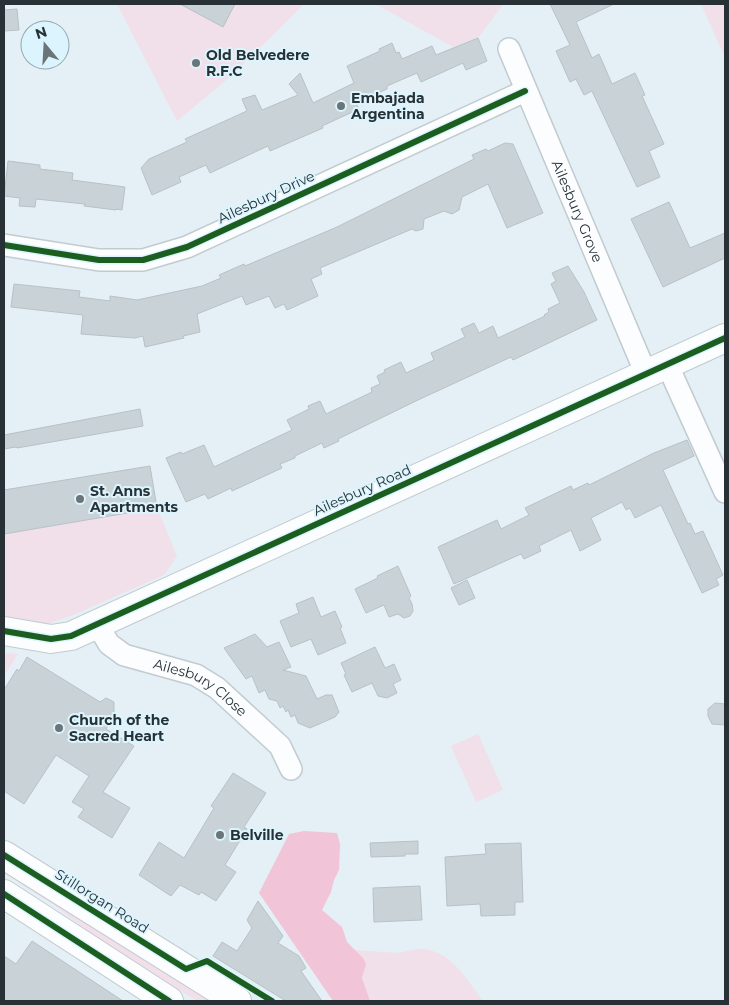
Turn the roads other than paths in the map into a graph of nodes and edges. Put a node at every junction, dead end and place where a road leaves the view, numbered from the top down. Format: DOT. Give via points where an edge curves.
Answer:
graph roads {
  1 [pos="508,49"];
  2 [pos="525,91"];
  3 [pos="4,245"];
  4 [pos="725,338"];
  5 [pos="657,369"];
  6 [pos="725,492"];
  7 [pos="97,624"];
  8 [pos="4,631"];
  9 [pos="291,769"];
  10 [pos="4,855"];
  11 [pos="4,894"];
  12 [pos="169,1001"];
  13 [pos="237,1001"];
  1 -- 2 [label="street, Ailesbury Grove"];
  2 -- 3 [label="street, Ailesbury Drive" via="187,247 144,260 99,260"];
  2 -- 5 [label="street, Ailesbury Grove"];
  4 -- 5 [label="main road, Ailesbury Road"];
  5 -- 6 [label="street, Ailesbury Grove"];
  5 -- 7 [label="main road, Ailesbury Road"];
  7 -- 8 [label="main road, Ailesbury Road" via="71,636 51,639"];
  7 -- 9 [label="street, Ailesbury Close" via="109,644 124,655 196,675 217,688 280,746"];
  10 -- 13 [label="main road, Stillorgan Road"];
  11 -- 12 [label="main road"];
}
